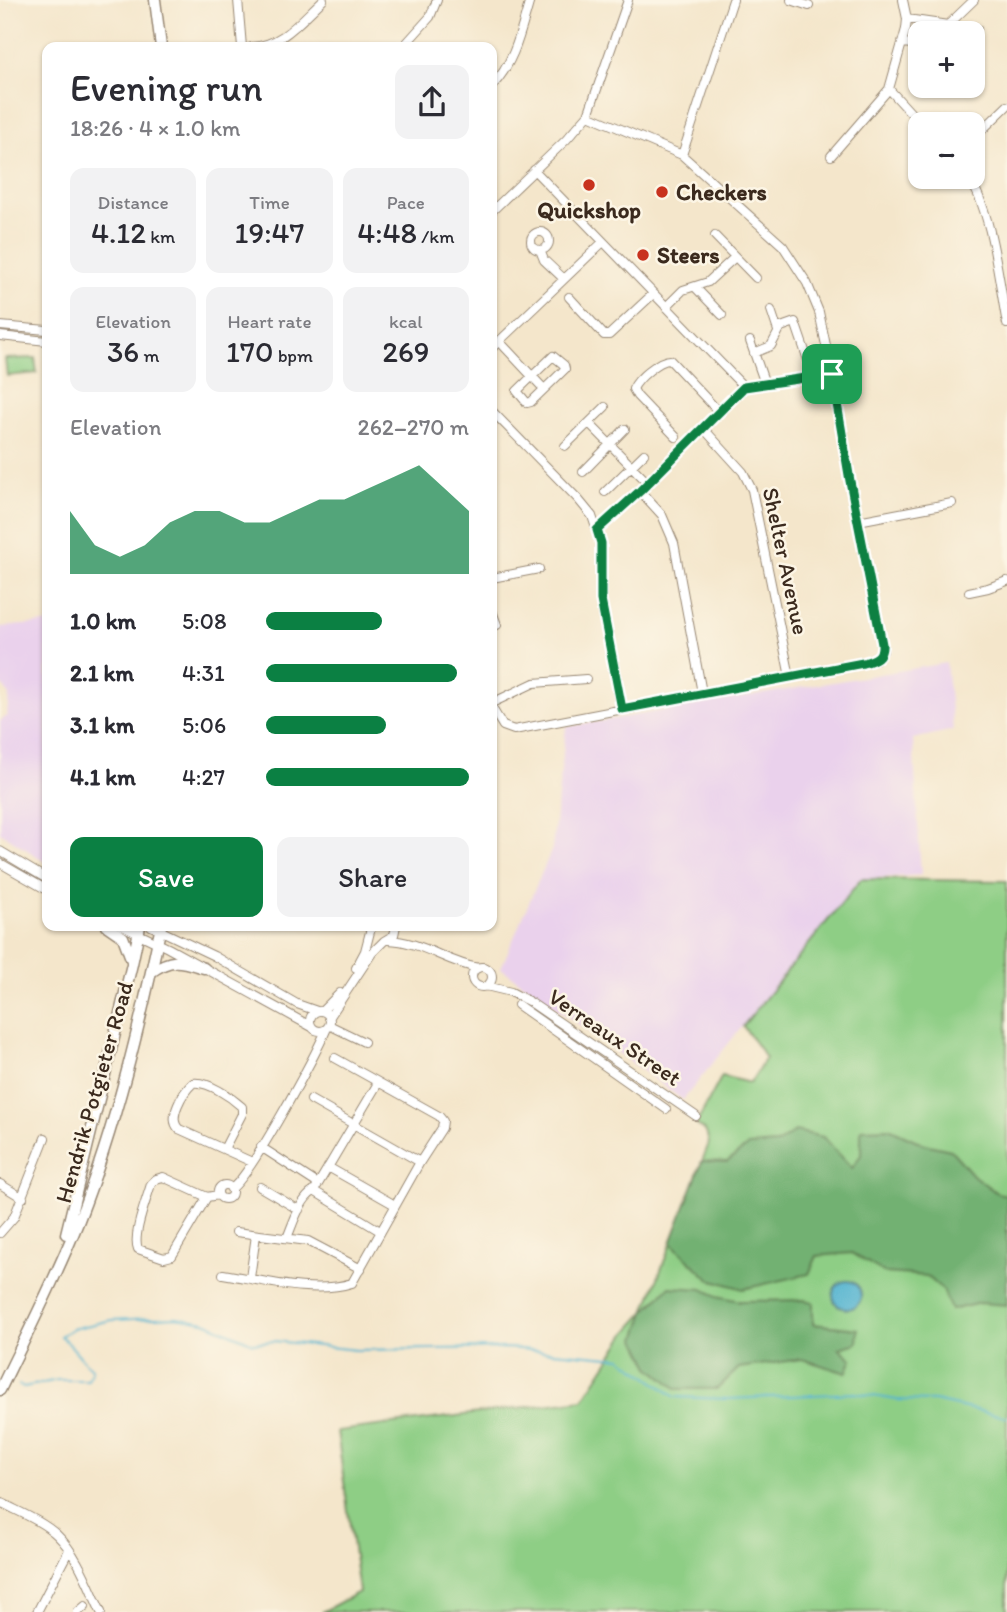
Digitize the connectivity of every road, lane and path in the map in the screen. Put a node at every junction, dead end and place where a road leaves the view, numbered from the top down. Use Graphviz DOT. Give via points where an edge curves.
graph roads {
  1 [pos="155,0"];
  2 [pos="238,0"];
  3 [pos="323,0"];
  4 [pos="438,0"];
  5 [pos="530,0"];
  6 [pos="628,0"];
  7 [pos="733,0"];
  8 [pos="791,0"];
  9 [pos="903,0"];
  10 [pos="974,0"];
  11 [pos="809,6"];
  12 [pos="907,19"];
  13 [pos="160,42"];
  14 [pos="242,42"];
  15 [pos="275,42"];
  16 [pos="408,42"];
  17 [pos="903,43"];
  18 [pos="908,44"];
  19 [pos="497,80"];
  20 [pos="889,89"];
  21 [pos="1007,106"];
  22 [pos="910,112"];
  23 [pos="588,115"];
  24 [pos="985,127"];
  25 [pos="682,155"];
  26 [pos="831,156"];
  27 [pos="534,170"];
  28 [pos="976,189"];
  29 [pos="497,206"];
  30 [pos="715,236"];
  31 [pos="603,242"];
  32 [pos="540,250"];
  33 [pos="735,257"];
  34 [pos="756,278"];
  35 [pos="564,279"];
  36 [pos="695,286"];
  37 [pos="653,294"];
  38 [pos="569,297"];
  39 [pos="666,307"];
  40 [pos="771,310"];
  41 [pos="722,315"];
  42 [pos="1007,324"];
  43 [pos="0,326"];
  44 [pos="42,330"];
  45 [pos="778,331"];
  46 [pos="0,336"];
  47 [pos="42,340"];
  48 [pos="750,341"];
  49 [pos="497,343"];
  50 [pos="497,347"];
  51 [pos="754,353"];
  52 [pos="809,363"];
  53 [pos="832,374"];
  54 [pos="532,376"];
  55 [pos="765,384"];
  56 [pos="744,387"];
  57 [pos="544,389"];
  58 [pos="605,407"];
  59 [pos="719,412"];
  60 [pos="497,416"];
  61 [pos="589,423"];
  62 [pos="625,429"];
  63 [pos="704,429"];
  64 [pos="676,437"];
  65 [pos="610,444"];
  66 [pos="565,446"];
  67 [pos="644,454"];
  68 [pos="632,467"];
  69 [pos="583,472"];
  70 [pos="648,483"];
  71 [pos="640,491"];
  72 [pos="605,492"];
  73 [pos="952,503"];
  74 [pos="858,521"];
  75 [pos="597,530"];
  76 [pos="539,569"];
  77 [pos="497,577"];
  78 [pos="1007,581"];
  79 [pos="969,592"];
  80 [pos="790,677"];
  81 [pos="586,679"];
  82 [pos="702,694"];
  83 [pos="497,701"];
  84 [pos="622,709"];
  85 [pos="497,716"];
  86 [pos="0,852"];
  87 [pos="0,863"];
  88 [pos="42,876"];
  89 [pos="42,887"];
  90 [pos="114,931"];
  91 [pos="139,931"];
  92 [pos="142,931"];
  93 [pos="157,931"];
  94 [pos="165,931"];
  95 [pos="370,931"];
  96 [pos="372,931"];
  97 [pos="395,931"];
  98 [pos="402,931"];
  99 [pos="386,940"];
  100 [pos="414,943"];
  101 [pos="158,944"];
  102 [pos="452,961"];
  103 [pos="132,964"];
  104 [pos="204,968"];
  105 [pos="478,968"];
  106 [pos="151,972"];
  107 [pos="491,975"];
  108 [pos="472,980"];
  109 [pos="265,986"];
  110 [pos="486,986"];
  111 [pos="511,992"];
  112 [pos="260,997"];
  113 [pos="518,1005"];
  114 [pos="320,1011"];
  115 [pos="328,1023"];
  116 [pos="314,1028"];
  117 [pos="364,1042"];
  118 [pos="316,1051"];
  119 [pos="335,1058"];
  120 [pos="378,1083"];
  121 [pos="311,1100"];
  122 [pos="666,1109"];
  123 [pos="696,1115"];
  124 [pos="354,1124"];
  125 [pos="45,1138"];
  126 [pos="261,1147"];
  127 [pos="224,1149"];
  128 [pos="252,1162"];
  129 [pos="420,1162"];
  130 [pos="328,1167"];
  131 [pos="0,1184"];
  132 [pos="260,1187"];
  133 [pos="316,1188"];
  134 [pos="207,1197"];
  135 [pos="23,1198"];
  136 [pos="395,1205"];
  137 [pos="299,1210"];
  138 [pos="380,1231"];
  139 [pos="236,1232"];
  140 [pos="0,1233"];
  141 [pos="256,1235"];
  142 [pos="287,1238"];
  143 [pos="57,1268"];
  144 [pos="361,1269"];
  145 [pos="223,1274"];
  146 [pos="250,1278"];
  147 [pos="0,1390"];
  148 [pos="0,1502"];
  149 [pos="69,1550"];
  150 [pos="42,1610"];
  151 [pos="102,1612"];
  1 -- 13 [label="main road"];
  2 -- 14 [label="street"];
  3 -- 15 [label="street"];
  4 -- 16 [label="street" via="430,17"];
  5 -- 19 [label="street" via="512,57"];
  6 -- 23 [label="street"];
  7 -- 25 [label="street"];
  8 -- 11 [label="street"];
  9 -- 12 [label="street"];
  10 -- 12 [label="street" via="948,24"];
  12 -- 17 [label="street"];
  17 -- 18 [label="street"];
  17 -- 20 [label="street"];
  20 -- 22 [label="street"];
  20 -- 26 [label="street"];
  21 -- 24 [label="street"];
  23 -- 25 [label="street"];
  23 -- 27 [label="street"];
  25 -- 53 [label="street" via="760,223 796,264 819,312"];
  27 -- 29 [label="street"];
  27 -- 31 [label="street"];
  28 -- 42 [label="street"];
  30 -- 33 [label="street"];
  31 -- 35 [label="street"];
  31 -- 37 [label="street"];
  32 -- 35 [label="street"];
  33 -- 34 [label="street"];
  33 -- 36 [label="street" via="708,282"];
  35 -- 49 [label="street"];
  36 -- 39 [label="street" via="683,290"];
  36 -- 41 [label="street"];
  37 -- 38 [label="street" via="609,335"];
  37 -- 39 [label="street"];
  39 -- 56 [label="street"];
  40 -- 45 [label="street"];
  43 -- 44 [label="street"];
  45 -- 51 [label="street" via="771,346"];
  45 -- 52 [label="street" via="796,323"];
  46 -- 47 [label="street"];
  48 -- 51 [label="street"];
  50 -- 54 [label="street"];
  51 -- 55 [label="street"];
  53 -- 55 [label="street"];
  53 -- 74 [label="street"];
  54 -- 57 [label="street"];
  54 -- 57 [label="street" via="518,393 529,403"];
  54 -- 57 [label="street" via="553,356 564,365"];
  55 -- 56 [label="street"];
  56 -- 59 [label="street"];
  58 -- 61 [label="street"];
  59 -- 63 [label="street"];
  59 -- 64 [label="street" via="670,360 663,361 633,389"];
  60 -- 75 [label="street" via="578,499"];
  61 -- 65 [label="street"];
  61 -- 66 [label="street"];
  62 -- 65 [label="street"];
  63 -- 70 [label="street"];
  63 -- 80 [label="street, Shelter Avenue" via="743,472 752,490"];
  65 -- 68 [label="street"];
  65 -- 69 [label="street"];
  67 -- 68 [label="street"];
  68 -- 70 [label="street"];
  68 -- 72 [label="street"];
  70 -- 71 [label="street"];
  71 -- 75 [label="street"];
  71 -- 82 [label="street" via="662,515 674,543"];
  73 -- 74 [label="street"];
  74 -- 80 [label="street" via="883,651 875,660"];
  75 -- 84 [label="street" via="601,600"];
  76 -- 77 [label="street"];
  78 -- 79 [label="street"];
  80 -- 82 [label="street"];
  81 -- 83 [label="street" via="534,683"];
  82 -- 84 [label="street"];
  84 -- 85 [label="street" via="514,730 503,726"];
  86 -- 88 [label="street"];
  87 -- 89 [label="street"];
  90 -- 103 [label="main road" via="127,946"];
  91 -- 103 [label="main road, Hendrik Potgieter Road"];
  92 -- 101 [label="street"];
  93 -- 101 [label="main road, Hendrik Potgieter Road"];
  94 -- 109 [label="street"];
  95 -- 114 [label="street" via="357,967 335,1000"];
  96 -- 99 [label="street" via="373,936"];
  97 -- 99 [label="street"];
  98 -- 100 [label="street"];
  99 -- 100 [label="street"];
  99 -- 115 [label="street" via="366,961"];
  100 -- 102 [label="street"];
  101 -- 104 [label="street"];
  101 -- 106 [label="main road, Hendrik Potgieter Road"];
  102 -- 105 [label="street"];
  102 -- 108 [label="street"];
  103 -- 143 [label="main road, Hendrik Potgieter Road"];
  104 -- 106 [label="main road" via="177,961"];
  104 -- 112 [label="street"];
  105 -- 107 [label="street" via="488,969"];
  105 -- 108 [label="street"];
  106 -- 143 [label="main road, Hendrik Potgieter Road" via="108,1135"];
  107 -- 110 [label="street"];
  107 -- 111 [label="street, Verreaux Street"];
  108 -- 110 [label="street" via="477,986"];
  109 -- 112 [label="street"];
  109 -- 114 [label="street"];
  110 -- 111 [label="street, Verreaux Street"];
  111 -- 123 [label="street, Verreaux Street"];
  112 -- 116 [label="street"];
  113 -- 122 [label="street"];
  114 -- 115 [label="street"];
  114 -- 116 [label="street" via="310,1018"];
  115 -- 116 [label="street" via="321,1031"];
  115 -- 117 [label="street"];
  115 -- 118 [label="street"];
  116 -- 118 [label="street"];
  118 -- 126 [label="street"];
  119 -- 120 [label="street"];
  120 -- 124 [label="street"];
  120 -- 129 [label="street" via="443,1121"];
  121 -- 124 [label="street"];
  124 -- 129 [label="street"];
  124 -- 130 [label="street"];
  125 -- 135 [label="street"];
  126 -- 128 [label="street"];
  126 -- 133 [label="street"];
  127 -- 127 [label="street" via="173,1123 193,1083 206,1084 242,1107"];
  127 -- 128 [label="street"];
  128 -- 134 [label="street" via="231,1189 223,1185 218,1195"];
  129 -- 136 [label="street"];
  130 -- 133 [label="street"];
  130 -- 136 [label="street"];
  131 -- 135 [label="street"];
  132 -- 137 [label="street"];
  133 -- 137 [label="street"];
  133 -- 138 [label="street"];
  134 -- 134 [label="street" via="172,1256 164,1258 138,1249 138,1230 156,1179 163,1177"];
  135 -- 140 [label="street" via="15,1217"];
  136 -- 138 [label="street"];
  137 -- 142 [label="street"];
  138 -- 144 [label="street"];
  139 -- 141 [label="street"];
  141 -- 142 [label="street"];
  141 -- 146 [label="street"];
  142 -- 144 [label="street" via="308,1241"];
  143 -- 147 [label="main road, Hendrik Potgieter Road"];
  144 -- 146 [label="street" via="352,1283 344,1285 299,1286"];
  145 -- 146 [label="street"];
  148 -- 149 [label="street" via="47,1527"];
  149 -- 150 [label="street"];
  149 -- 151 [label="street"];
}
